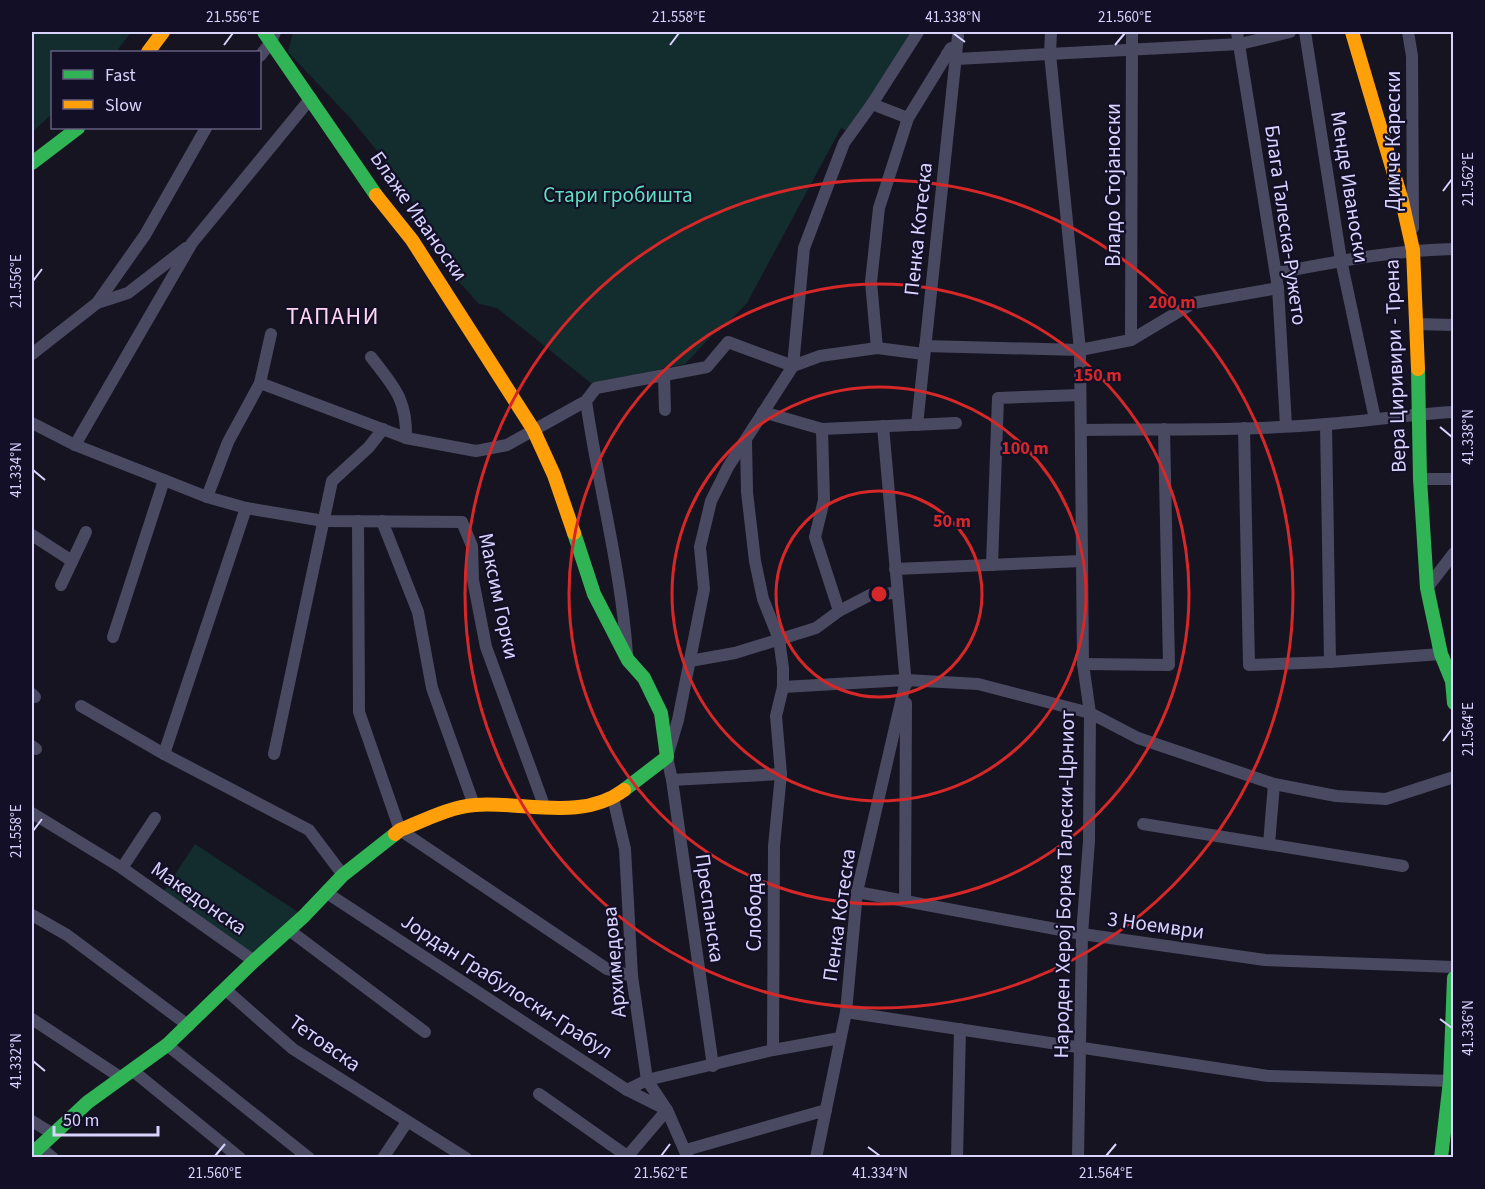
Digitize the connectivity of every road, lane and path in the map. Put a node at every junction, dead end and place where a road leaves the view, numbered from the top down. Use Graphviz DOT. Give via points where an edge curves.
graph roads {
  1 [pos="162,32"];
  2 [pos="918,32"];
  3 [pos="1051,32"];
  4 [pos="1132,32"];
  5 [pos="1290,32"];
  6 [pos="1305,32"];
  7 [pos="1352,32"];
  8 [pos="1408,32"];
  9 [pos="958,34"];
  10 [pos="270,35"];
  11 [pos="1239,38"];
  12 [pos="1132,49"];
  13 [pos="149,51"];
  14 [pos="261,54"];
  15 [pos="1050,54"];
  16 [pos="951,57"];
  17 [pos="311,98"];
  18 [pos="872,104"];
  19 [pos="908,118"];
  20 [pos="77,129"];
  21 [pos="205,129"];
  22 [pos="32,163"];
  23 [pos="192,243"];
  24 [pos="1454,249"];
  25 [pos="1413,250"];
  26 [pos="1341,260"];
  27 [pos="1276,273"];
  28 [pos="1278,288"];
  29 [pos="96,303"];
  30 [pos="1416,324"];
  31 [pos="1454,325"];
  32 [pos="271,334"];
  33 [pos="1131,340"];
  34 [pos="877,348"];
  35 [pos="924,350"];
  36 [pos="1080,350"];
  37 [pos="32,354"];
  38 [pos="371,357"];
  39 [pos="793,366"];
  40 [pos="664,376"];
  41 [pos="260,383"];
  42 [pos="1080,395"];
  43 [pos="586,400"];
  44 [pos="664,410"];
  45 [pos="763,412"];
  46 [pos="1454,412"];
  47 [pos="1420,413"];
  48 [pos="1375,419"];
  49 [pos="32,423"];
  50 [pos="956,423"];
  51 [pos="1326,424"];
  52 [pos="917,425"];
  53 [pos="883,426"];
  54 [pos="1286,426"];
  55 [pos="1244,428"];
  56 [pos="383,429"];
  57 [pos="533,429"];
  58 [pos="822,429"];
  59 [pos="1164,429"];
  60 [pos="1081,430"];
  61 [pos="406,438"];
  62 [pos="746,439"];
  63 [pos="75,445"];
  64 [pos="1420,479"];
  65 [pos="1454,479"];
  66 [pos="164,480"];
  67 [pos="207,497"];
  68 [pos="246,508"];
  69 [pos="324,521"];
  70 [pos="358,521"];
  71 [pos="382,521"];
  72 [pos="86,532"];
  73 [pos="32,535"];
  74 [pos="1454,553"];
  75 [pos="72,561"];
  76 [pos="1082,561"];
  77 [pos="992,565"];
  78 [pos="895,569"];
  79 [pos="61,585"];
  80 [pos="1427,588"];
  81 [pos="897,593"];
  82 [pos="839,611"];
  83 [pos="113,637"];
  84 [pos="779,639"];
  85 [pos="1441,654"];
  86 [pos="628,660"];
  87 [pos="690,661"];
  88 [pos="1330,662"];
  89 [pos="1083,664"];
  90 [pos="906,680"];
  91 [pos="1453,680"];
  92 [pos="783,687"];
  93 [pos="1454,703"];
  94 [pos="81,706"];
  95 [pos="1090,713"];
  96 [pos="164,754"];
  97 [pos="274,754"];
  98 [pos="667,757"];
  99 [pos="781,774"];
  100 [pos="1454,777"];
  101 [pos="672,780"];
  102 [pos="1274,784"];
  103 [pos="613,798"];
  104 [pos="474,806"];
  105 [pos="545,808"];
  106 [pos="32,813"];
  107 [pos="155,818"];
  108 [pos="1143,824"];
  109 [pos="400,831"];
  110 [pos="1269,844"];
  111 [pos="1403,866"];
  112 [pos="122,868"];
  113 [pos="343,875"];
  114 [pos="857,892"];
  115 [pos="327,893"];
  116 [pos="904,900"];
  117 [pos="32,915"];
  118 [pos="289,930"];
  119 [pos="1082,934"];
  120 [pos="254,961"];
  121 [pos="1454,968"];
  122 [pos="632,976"];
  123 [pos="1454,978"];
  124 [pos="226,990"];
  125 [pos="846,1012"];
  126 [pos="32,1019"];
  127 [pos="189,1026"];
  128 [pos="960,1029"];
  129 [pos="425,1032"];
  130 [pos="840,1038"];
  131 [pos="167,1045"];
  132 [pos="1080,1048"];
  133 [pos="773,1050"];
  134 [pos="712,1066"];
  135 [pos="126,1074"];
  136 [pos="647,1080"];
  137 [pos="1452,1081"];
  138 [pos="627,1090"];
  139 [pos="539,1094"];
  140 [pos="667,1110"];
  141 [pos="826,1110"];
  142 [pos="32,1121"];
  143 [pos="407,1122"];
  144 [pos="53,1134"];
  145 [pos="35,1150"];
  146 [pos="687,1154"];
  147 [pos="627,1157"];
  148 [pos="53,1158"];
  149 [pos="240,1158"];
  150 [pos="309,1158"];
  151 [pos="382,1158"];
  152 [pos="466,1158"];
  153 [pos="816,1158"];
  154 [pos="957,1158"];
  155 [pos="1078,1158"];
  156 [pos="1441,1158"];
  1 -- 13 [label="street"];
  2 -- 18 [label="street"];
  3 -- 15 [label="street, Народен Херој Борка Талески-Црниот"];
  4 -- 12 [label="street, Владо Стојаноски"];
  5 -- 11 [label="street"];
  6 -- 26 [label="street, Менде Иваноски"];
  7 -- 25 [label="street, Вера Циривири - Трена"];
  8 -- 25 [label="street, Димче Карески" via="1412,56"];
  9 -- 16 [label="street, Пенка Котеска"];
  10 -- 14 [label="street"];
  10 -- 17 [label="street, Блаже Иваноски"];
  11 -- 12 [label="street"];
  11 -- 27 [label="street, Блага Талеска-Ружето"];
  12 -- 15 [label="street"];
  12 -- 33 [label="street, Владо Стојаноски"];
  15 -- 16 [label="street"];
  15 -- 36 [label="street, Народен Херој Борка Талески-Црниот"];
  16 -- 19 [label="street, Пенка Котеска"];
  16 -- 35 [label="street, Пенка Котеска"];
  17 -- 23 [label="street"];
  17 -- 57 [label="street, Блаже Иваноски" via="412,240"];
  18 -- 19 [label="street"];
  18 -- 39 [label="street" via="844,143 804,248"];
  19 -- 34 [label="street, Пенка Котеска" via="879,208 871,282"];
  20 -- 22 [label="street"];
  21 -- 29 [label="street" via="145,235"];
  23 -- 29 [label="street" via="128,293"];
  23 -- 63 [label="street"];
  24 -- 25 [label="street"];
  25 -- 26 [label="street"];
  25 -- 30 [label="street, Вера Циривири - Трена"];
  26 -- 27 [label="street"];
  26 -- 48 [label="street, Менде Иваноски"];
  27 -- 28 [label="street, Блага Талеска-Ружето"];
  28 -- 33 [label="street" via="1193,303"];
  28 -- 54 [label="street, Блага Талеска-Ружето"];
  29 -- 37 [label="street"];
  30 -- 31 [label="street"];
  30 -- 47 [label="street, Вера Циривири - Трена"];
  32 -- 41 [label="street"];
  33 -- 36 [label="street"];
  34 -- 35 [label="street"];
  34 -- 39 [label="street" via="820,356"];
  35 -- 36 [label="street"];
  35 -- 52 [label="street, Пенка Котеска"];
  36 -- 42 [label="street, Народен Херој Борка Талески-Црниот"];
  38 -- 61 [label="street" via="395,388 407,416"];
  39 -- 40 [label="street" via="728,342 707,368"];
  39 -- 45 [label="street"];
  40 -- 43 [label="street" via="596,388"];
  40 -- 44 [label="street"];
  41 -- 56 [label="street"];
  41 -- 67 [label="street" via="228,442"];
  42 -- 60 [label="street, Народен Херој Борка Талески-Црниот"];
  42 -- 77 [label="street" via="998,398"];
  43 -- 57 [label="street"];
  43 -- 86 [label="street" via="624,610"];
  45 -- 58 [label="street"];
  45 -- 62 [label="street"];
  46 -- 47 [label="street"];
  47 -- 48 [label="street"];
  47 -- 64 [label="street, Вера Циривири - Трена"];
  48 -- 51 [label="street"];
  49 -- 63 [label="street, Максим Горки"];
  50 -- 52 [label="street"];
  51 -- 54 [label="street"];
  51 -- 88 [label="street"];
  52 -- 53 [label="street"];
  53 -- 58 [label="street"];
  53 -- 78 [label="street, Пенка Котеска"];
  54 -- 55 [label="street"];
  55 -- 59 [label="street"];
  55 -- 88 [label="street" via="1249,665"];
  56 -- 61 [label="street"];
  56 -- 69 [label="street" via="332,481"];
  57 -- 61 [label="street" via="507,445 477,452"];
  57 -- 86 [label="street, Блаже Иваноски" via="554,475 594,594"];
  58 -- 82 [label="street" via="824,500 815,537"];
  59 -- 60 [label="street"];
  59 -- 89 [label="street" via="1169,665"];
  60 -- 76 [label="street, Народен Херој Борка Талески-Црниот"];
  62 -- 84 [label="street, Слобода" via="755,561 763,599"];
  62 -- 87 [label="street" via="711,501 700,547 704,589"];
  63 -- 66 [label="street, Максим Горки"];
  64 -- 65 [label="street"];
  64 -- 80 [label="street, Вера Циривири - Трена"];
  66 -- 67 [label="street, Максим Горки"];
  66 -- 83 [label="street"];
  67 -- 68 [label="street, Максим Горки"];
  68 -- 69 [label="street, Максим Горки"];
  68 -- 96 [label="street"];
  69 -- 70 [label="street, Максим Горки"];
  69 -- 97 [label="street"];
  70 -- 71 [label="street, Максим Горки"];
  70 -- 109 [label="street" via="358,712"];
  71 -- 104 [label="street" via="418,612 432,688"];
  71 -- 105 [label="street, Максим Горки" via="462,522 472,546 473,580 486,647"];
  72 -- 75 [label="street"];
  73 -- 75 [label="street"];
  74 -- 80 [label="street"];
  75 -- 79 [label="street"];
  76 -- 77 [label="street"];
  76 -- 89 [label="street, Народен Херој Борка Талески-Црниот"];
  77 -- 78 [label="street"];
  78 -- 81 [label="street, Пенка Котеска"];
  80 -- 85 [label="street, Вера Циривири - Трена"];
  81 -- 82 [label="street" via="872,594"];
  81 -- 90 [label="street, Пенка Котеска"];
  82 -- 84 [label="street" via="816,628"];
  84 -- 87 [label="street" via="735,653"];
  84 -- 92 [label="street, Слобода"];
  85 -- 88 [label="street"];
  85 -- 91 [label="street, Вера Циривири - Трена"];
  86 -- 98 [label="street, Блаже Иваноски" via="644,678 662,713"];
  87 -- 98 [label="street"];
  89 -- 95 [label="street, Народен Херој Борка Талески-Црниот"];
  90 -- 92 [label="street"];
  90 -- 95 [label="street" via="978,684"];
  90 -- 114 [label="street, Пенка Котеска"];
  90 -- 116 [label="street, Пенка Котеска"];
  91 -- 93 [label="street, Вера Циривири - Трена"];
  92 -- 99 [label="street, Слобода" via="776,716"];
  94 -- 96 [label="street"];
  95 -- 102 [label="street" via="1138,738"];
  95 -- 119 [label="street, Народен Херој Борка Талески-Црниот" via="1089,841"];
  96 -- 113 [label="street" via="309,830"];
  98 -- 101 [label="street, Преспанска"];
  98 -- 103 [label="street"];
  99 -- 101 [label="street"];
  99 -- 133 [label="street, Слобода" via="774,846"];
  100 -- 102 [label="street" via="1386,799 1336,796"];
  101 -- 134 [label="street, Преспанска"];
  102 -- 110 [label="street"];
  103 -- 105 [label="street" via="591,806"];
  103 -- 122 [label="street, Архимедова" via="625,849"];
  104 -- 105 [label="street"];
  104 -- 109 [label="street"];
  106 -- 112 [label="street, Македонска"];
  107 -- 112 [label="street, Македонска"];
  108 -- 110 [label="street"];
  109 -- 113 [label="street"];
  109 -- 122 [label="street" via="607,969"];
  110 -- 111 [label="street"];
  112 -- 120 [label="street, Македонска"];
  113 -- 115 [label="street"];
  114 -- 116 [label="street, 3 Ноември"];
  114 -- 125 [label="street, Пенка Котеска"];
  115 -- 118 [label="street"];
  115 -- 138 [label="street, Јордан Грабулоски-Грабул"];
  116 -- 119 [label="street, 3 Ноември"];
  117 -- 127 [label="street" via="67,935"];
  118 -- 120 [label="street"];
  118 -- 129 [label="street"];
  119 -- 121 [label="street, 3 Ноември" via="1265,960"];
  119 -- 132 [label="street, Народен Херој Борка Талески-Црниот"];
  120 -- 124 [label="street"];
  122 -- 136 [label="street, Архимедова"];
  123 -- 137 [label="street"];
  124 -- 127 [label="street"];
  124 -- 143 [label="street, Тетовска" via="293,1049"];
  125 -- 128 [label="street"];
  125 -- 130 [label="street, Пенка Котеска"];
  126 -- 135 [label="street"];
  127 -- 131 [label="street"];
  128 -- 132 [label="street"];
  128 -- 154 [label="street"];
  130 -- 133 [label="street"];
  130 -- 141 [label="street, Пенка Котеска"];
  131 -- 135 [label="street"];
  131 -- 150 [label="street"];
  132 -- 137 [label="street" via="1268,1076"];
  132 -- 155 [label="street, Народен Херој Борка Талески-Црниот"];
  133 -- 134 [label="street"];
  134 -- 136 [label="street"];
  135 -- 144 [label="street"];
  135 -- 149 [label="street"];
  136 -- 138 [label="street"];
  136 -- 140 [label="street, Архимедова"];
  137 -- 156 [label="street"];
  138 -- 140 [label="street, Јордан Грабулоски-Грабул"];
  139 -- 147 [label="street"];
  140 -- 146 [label="street, Архимедова"];
  140 -- 147 [label="street"];
  141 -- 146 [label="street, Архимедова"];
  141 -- 153 [label="street, Пенка Котеска"];
  142 -- 144 [label="street"];
  143 -- 151 [label="street"];
  143 -- 152 [label="street, Тетовска"];
  144 -- 145 [label="street"];
  145 -- 148 [label="street"];
}
